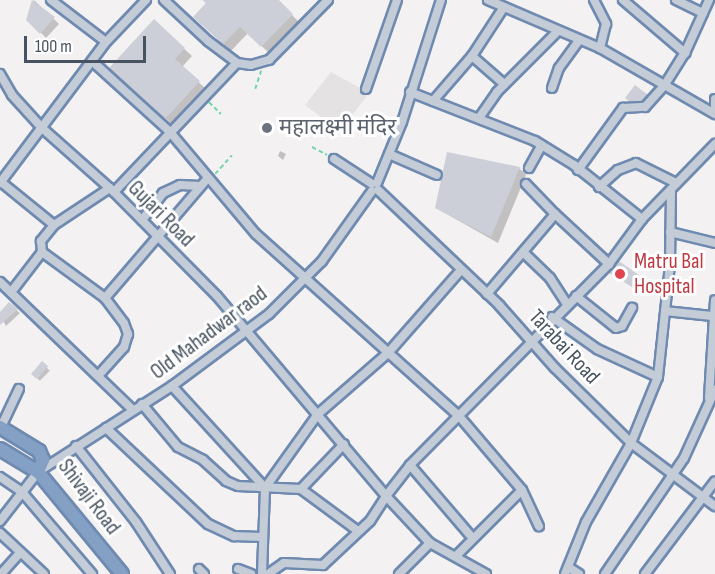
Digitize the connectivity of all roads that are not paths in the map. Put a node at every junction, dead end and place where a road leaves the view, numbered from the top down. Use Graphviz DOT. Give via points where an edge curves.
graph roads {
  1 [pos="51,0"];
  2 [pos="146,0"];
  3 [pos="164,0"];
  4 [pos="328,0"];
  5 [pos="397,0"];
  6 [pos="441,0"];
  7 [pos="488,0"];
  8 [pos="594,0"];
  9 [pos="623,0"];
  10 [pos="676,0"];
  11 [pos="709,0"];
  12 [pos="504,7"];
  13 [pos="703,13"];
  14 [pos="558,31"];
  15 [pos="579,40"];
  16 [pos="106,42"];
  17 [pos="600,48"];
  18 [pos="685,53"];
  19 [pos="472,56"];
  20 [pos="92,61"];
  21 [pos="237,63"];
  22 [pos="0,74"];
  23 [pos="504,84"];
  24 [pos="664,86"];
  25 [pos="552,88"];
  26 [pos="366,90"];
  27 [pos="410,92"];
  28 [pos="715,99"];
  29 [pos="433,101"];
  30 [pos="715,112"];
  31 [pos="479,118"];
  32 [pos="42,128"];
  33 [pos="170,132"];
  34 [pos="715,144"];
  35 [pos="542,145"];
  36 [pos="389,154"];
  37 [pos="330,157"];
  38 [pos="529,168"];
  39 [pos="578,170"];
  40 [pos="437,175"];
  41 [pos="208,178"];
  42 [pos="1,182"];
  43 [pos="526,184"];
  44 [pos="200,186"];
  45 [pos="375,187"];
  46 [pos="599,187"];
  47 [pos="673,187"];
  48 [pos="112,190"];
  49 [pos="555,214"];
  50 [pos="642,219"];
  51 [pos="142,220"];
  52 [pos="54,225"];
  53 [pos="670,232"];
  54 [pos="158,236"];
  55 [pos="715,243"];
  56 [pos="42,252"];
  57 [pos="523,252"];
  58 [pos="609,264"];
  59 [pos="460,270"];
  60 [pos="306,278"];
  61 [pos="0,282"];
  62 [pos="12,291"];
  63 [pos="487,294"];
  64 [pos="576,296"];
  65 [pos="105,298"];
  66 [pos="715,300"];
  67 [pos="567,304"];
  68 [pos="632,308"];
  69 [pos="665,311"];
  70 [pos="712,316"];
  71 [pos="552,317"];
  72 [pos="245,334"];
  73 [pos="534,342"];
  74 [pos="388,352"];
  75 [pos="100,374"];
  76 [pos="658,377"];
  77 [pos="172,386"];
  78 [pos="19,389"];
  79 [pos="712,394"];
  80 [pos="142,404"];
  81 [pos="133,410"];
  82 [pos="318,414"];
  83 [pos="459,416"];
  84 [pos="0,427"];
  85 [pos="106,428"];
  86 [pos="631,443"];
  87 [pos="344,444"];
  88 [pos="76,446"];
  89 [pos="0,449"];
  90 [pos="410,465"];
  91 [pos="38,472"];
  92 [pos="673,473"];
  93 [pos="0,477"];
  94 [pos="715,481"];
  95 [pos="265,488"];
  96 [pos="301,489"];
  97 [pos="522,490"];
  98 [pos="22,492"];
  99 [pos="704,495"];
  100 [pos="386,496"];
  101 [pos="715,506"];
  102 [pos="0,521"];
  103 [pos="539,526"];
  104 [pos="358,531"];
  105 [pos="0,533"];
  106 [pos="470,535"];
  107 [pos="261,537"];
  108 [pos="430,543"];
  109 [pos="20,553"];
  110 [pos="456,556"];
  111 [pos="238,569"];
  112 [pos="567,571"];
  113 [pos="1,574"];
  114 [pos="44,574"];
  115 [pos="92,574"];
  116 [pos="122,574"];
  117 [pos="170,574"];
  118 [pos="251,574"];
  119 [pos="262,574"];
  120 [pos="268,574"];
  121 [pos="399,574"];
  122 [pos="486,574"];
  123 [pos="579,574"];
  124 [pos="605,574"];
  125 [pos="645,574"];
  1 -- 16 [label="street"];
  2 -- 16 [label="street"];
  3 -- 21 [label="street"];
  4 -- 21 [label="street" via="269,60 251,65"];
  5 -- 26 [label="street"];
  6 -- 27 [label="street, Old Mahadwar raod"];
  7 -- 12 [label="street"];
  8 -- 17 [label="street" via="606,24"];
  9 -- 18 [label="street"];
  10 -- 13 [label="street"];
  11 -- 13 [label="street"];
  12 -- 14 [label="street"];
  12 -- 19 [label="street"];
  13 -- 18 [label="street"];
  14 -- 15 [label="street"];
  14 -- 23 [label="street"];
  15 -- 17 [label="street"];
  15 -- 25 [label="street" via="559,68"];
  16 -- 20 [label="street"];
  17 -- 24 [label="street"];
  18 -- 24 [label="street"];
  19 -- 23 [label="street"];
  19 -- 29 [label="street"];
  20 -- 32 [label="street"];
  20 -- 33 [label="street"];
  21 -- 33 [label="street"];
  22 -- 32 [label="street, Gujari Road" via="12,95"];
  23 -- 31 [label="street"];
  24 -- 30 [label="street"];
  24 -- 39 [label="street" via="645,107 623,108"];
  27 -- 29 [label="street"];
  27 -- 36 [label="street, Old Mahadwar raod"];
  28 -- 30 [label="street"];
  29 -- 31 [label="street"];
  31 -- 35 [label="street"];
  32 -- 42 [label="street"];
  32 -- 48 [label="street, Gujari Road"];
  33 -- 41 [label="street"];
  33 -- 48 [label="street"];
  34 -- 47 [label="street"];
  35 -- 38 [label="street"];
  35 -- 39 [label="street"];
  36 -- 40 [label="street"];
  36 -- 45 [label="street, Old Mahadwar raod"];
  37 -- 45 [label="street, Tarabai Road"];
  39 -- 46 [label="street"];
  41 -- 44 [label="street"];
  41 -- 60 [label="street" via="256,234"];
  42 -- 52 [label="street"];
  43 -- 49 [label="street"];
  44 -- 51 [label="street" via="180,184 163,192"];
  44 -- 54 [label="street"];
  45 -- 59 [label="street, Tarabai Road"];
  45 -- 60 [label="street, Old Mahadwar raod"];
  46 -- 47 [label="street" via="618,170 636,163"];
  46 -- 50 [label="street"];
  47 -- 50 [label="street"];
  47 -- 53 [label="street"];
  48 -- 51 [label="street, Gujari Road"];
  48 -- 52 [label="street"];
  49 -- 57 [label="street"];
  49 -- 58 [label="street"];
  50 -- 58 [label="street"];
  51 -- 54 [label="street, Gujari Road"];
  52 -- 56 [label="street" via="41,241"];
  53 -- 55 [label="street"];
  53 -- 69 [label="street"];
  54 -- 65 [label="street"];
  54 -- 72 [label="street, Gujari Road" via="217,296"];
  56 -- 62 [label="street"];
  56 -- 65 [label="street"];
  57 -- 63 [label="street"];
  57 -- 67 [label="street" via="550,278"];
  58 -- 64 [label="street"];
  59 -- 63 [label="street, Tarabai Road"];
  59 -- 74 [label="street"];
  60 -- 72 [label="street, Old Mahadwar raod"];
  60 -- 74 [label="street"];
  61 -- 62 [label="street"];
  62 -- 75 [label="street"];
  63 -- 73 [label="street, Tarabai Road"];
  64 -- 67 [label="street"];
  64 -- 68 [label="street" via="616,328 622,326"];
  65 -- 75 [label="street" via="128,334 117,357"];
  66 -- 70 [label="street"];
  67 -- 71 [label="street"];
  69 -- 70 [label="street"];
  69 -- 76 [label="street"];
  70 -- 79 [label="street"];
  71 -- 73 [label="street"];
  71 -- 76 [label="street" via="597,349"];
  72 -- 77 [label="street, Old Mahadwar raod"];
  72 -- 82 [label="street, Gujari Road"];
  73 -- 83 [label="street"];
  73 -- 86 [label="street, Tarabai Road"];
  74 -- 82 [label="street"];
  74 -- 83 [label="street"];
  75 -- 81 [label="street"];
  76 -- 86 [label="street"];
  77 -- 80 [label="street, Old Mahadwar raod"];
  77 -- 95 [label="street"];
  78 -- 84 [label="street"];
  79 -- 92 [label="street" via="684,458"];
  80 -- 81 [label="street, Old Mahadwar raod"];
  80 -- 95 [label="street" via="178,447 203,460 220,478 232,484"];
  81 -- 85 [label="street, Old Mahadwar raod"];
  82 -- 87 [label="street, Gujari Road"];
  82 -- 95 [label="street"];
  83 -- 90 [label="street"];
  83 -- 97 [label="street"];
  84 -- 91 [label="highway, Shivaji Road" via="39,451 43,460"];
  85 -- 88 [label="street, Old Mahadwar raod"];
  85 -- 107 [label="street" via="208,524 234,536"];
  86 -- 92 [label="street, Tarabai Road"];
  86 -- 112 [label="street" via="586,522"];
  87 -- 96 [label="street"];
  87 -- 100 [label="street, Gujari Road"];
  88 -- 91 [label="street, Old Mahadwar raod"];
  88 -- 117 [label="street" via="136,522"];
  89 -- 91 [label="highway"];
  90 -- 100 [label="street"];
  90 -- 106 [label="street"];
  91 -- 98 [label="street, Old Mahadwar raod"];
  91 -- 116 [label="highway, Shivaji Road"];
  92 -- 99 [label="street, Tarabai Road"];
  92 -- 124 [label="street"];
  93 -- 98 [label="street"];
  94 -- 99 [label="street"];
  95 -- 96 [label="street"];
  95 -- 107 [label="street"];
  96 -- 104 [label="street"];
  97 -- 103 [label="street"];
  97 -- 110 [label="street"];
  98 -- 102 [label="street, Old Mahadwar raod"];
  98 -- 115 [label="street"];
  99 -- 101 [label="street, Tarabai Road"];
  99 -- 125 [label="street"];
  100 -- 104 [label="street" via="370,521"];
  100 -- 108 [label="street, Gujari Road"];
  104 -- 120 [label="street" via="318,567 284,563"];
  105 -- 109 [label="street"];
  107 -- 119 [label="street"];
  108 -- 110 [label="street"];
  108 -- 121 [label="street"];
  109 -- 113 [label="street"];
  109 -- 114 [label="street"];
  110 -- 122 [label="street"];
  111 -- 118 [label="street"];
  112 -- 123 [label="street"];
}
